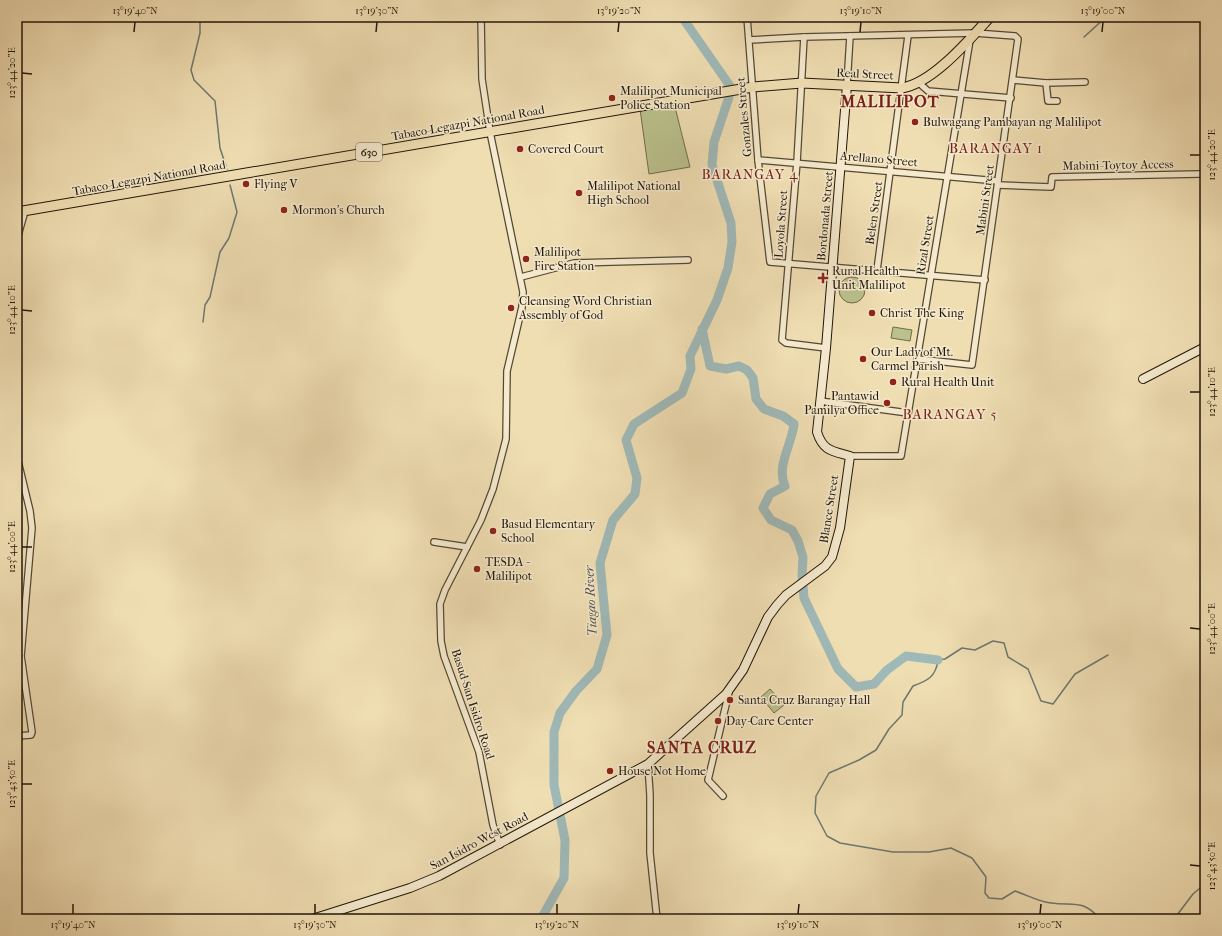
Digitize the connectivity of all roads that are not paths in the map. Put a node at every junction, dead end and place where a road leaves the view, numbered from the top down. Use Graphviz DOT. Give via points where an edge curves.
graph roads {
  1 [pos="481,17"];
  2 [pos="747,17"];
  3 [pos="990,17"];
  4 [pos="850,36"];
  5 [pos="908,36"];
  6 [pos="973,36"];
  7 [pos="804,37"];
  8 [pos="749,40"];
  9 [pos="1013,80"];
  10 [pos="1046,82"];
  11 [pos="1086,82"];
  12 [pos="802,83"];
  13 [pos="919,83"];
  14 [pos="847,85"];
  15 [pos="753,87"];
  16 [pos="902,88"];
  17 [pos="734,90"];
  18 [pos="961,94"];
  19 [pos="1011,98"];
  20 [pos="1057,101"];
  21 [pos="490,132"];
  22 [pos="758,160"];
  23 [pos="797,162"];
  24 [pos="841,166"];
  25 [pos="892,170"];
  26 [pos="1199,174"];
  27 [pos="947,176"];
  28 [pos="998,183"];
  29 [pos="21,211"];
  30 [pos="17,239"];
  31 [pos="688,260"];
  32 [pos="789,263"];
  33 [pos="833,266"];
  34 [pos="877,270"];
  35 [pos="931,275"];
  36 [pos="521,278"];
  37 [pos="985,280"];
  38 [pos="17,324"];
  39 [pos="17,342"];
  40 [pos="1205,347"];
  41 [pos="826,348"];
  42 [pos="918,359"];
  43 [pos="1143,379"];
  44 [pos="820,401"];
  45 [pos="908,413"];
  46 [pos="850,456"];
  47 [pos="17,457"];
  48 [pos="434,542"];
  49 [pos="467,547"];
  50 [pos="729,690"];
  51 [pos="17,736"];
  52 [pos="648,764"];
  53 [pos="724,796"];
  54 [pos="500,845"];
  55 [pos="312,919"];
  56 [pos="657,919"];
  1 -- 21 [label="street, Basud-San Isidro Road" via="482,79"];
  2 -- 8 [label="street, Gonzales Street"];
  3 -- 6 [label="main road, 630"];
  4 -- 5 [label="street"];
  4 -- 7 [label="street"];
  4 -- 14 [label="street"];
  5 -- 6 [label="street"];
  5 -- 16 [label="street, Belen Street"];
  6 -- 9 [label="street, Mabini Street" via="1016,36 1018,39"];
  6 -- 13 [label="main road, Real Street / 630"];
  6 -- 18 [label="street, Rizal Street"];
  7 -- 8 [label="street"];
  7 -- 12 [label="street, Loyola Street"];
  8 -- 15 [label="street, Gonzales Street"];
  9 -- 10 [label="street"];
  9 -- 19 [label="street, Mabini Street"];
  10 -- 11 [label="street"];
  10 -- 20 [label="street" via="1048,101"];
  12 -- 14 [label="main road, Real Street / 630"];
  12 -- 15 [label="main road, Real Street / 630"];
  12 -- 23 [label="street, Loyola Street"];
  13 -- 16 [label="main road, Real Street / 630"];
  13 -- 18 [label="street" via="928,91"];
  14 -- 16 [label="main road, Real Street / 630"];
  14 -- 24 [label="street, Bordonada Street"];
  15 -- 17 [label="main road, Real Street / 630"];
  15 -- 22 [label="street, Gonzales Street"];
  16 -- 25 [label="street, Belen Street"];
  17 -- 21 [label="main road, Tabaco-Legazpi National Road / 630"];
  18 -- 19 [label="street"];
  18 -- 27 [label="street, Rizal Street"];
  19 -- 28 [label="street, Mabini Street"];
  21 -- 29 [label="main road, Tabaco-Legazpi National Road / 630"];
  21 -- 36 [label="street, Basud-San Isidro Road"];
  22 -- 23 [label="street, Arellano Street"];
  22 -- 32 [label="street, Gonzales Street" via="770,262"];
  23 -- 24 [label="street, Arellano Street"];
  23 -- 32 [label="street, Loyola Street"];
  24 -- 25 [label="street, Arellano Street"];
  24 -- 33 [label="street, Bordonada Street"];
  25 -- 27 [label="street, Arellano Street"];
  25 -- 34 [label="street, Belen Street"];
  26 -- 28 [label="street, Mabini-Toytoy Access" via="1052,177 1050,187"];
  27 -- 28 [label="street, Arellano Street"];
  27 -- 35 [label="street, Rizal Street"];
  28 -- 37 [label="street, Mabini Street"];
  29 -- 30 [label="street"];
  31 -- 36 [label="street" via="574,263"];
  32 -- 33 [label="street"];
  32 -- 41 [label="street, Loyola Street" via="782,340 786,343"];
  33 -- 34 [label="street"];
  33 -- 41 [label="street, Bordonada Street"];
  34 -- 35 [label="street"];
  35 -- 37 [label="street"];
  35 -- 42 [label="street, Rizal Street"];
  36 -- 49 [label="street, Basud-San Isidro Road" via="522,307 506,383 506,439 489,501"];
  37 -- 42 [label="street, Mabini Street" via="972,365"];
  38 -- 39 [label="street"];
  40 -- 43 [label="street"];
  41 -- 44 [label="street, Bordonada Street"];
  42 -- 45 [label="street, Rizal Street"];
  44 -- 45 [label="street"];
  44 -- 46 [label="street, Bordonada Street" via="817,432 820,443 835,452"];
  45 -- 46 [label="street, Rizal Street" via="901,456"];
  46 -- 50 [label="street, Blance Street" via="837,545 832,557 825,566 786,595 768,616 743,670"];
  47 -- 51 [label="street" via="32,528 21,656 32,732 31,735"];
  48 -- 49 [label="street"];
  49 -- 54 [label="street, Basud-San Isidro Road" via="442,596 441,641 448,671 479,752 493,824"];
  50 -- 52 [label="street, San Isidro West Road"];
  50 -- 53 [label="street" via="708,780"];
  52 -- 54 [label="street, San Isidro West Road"];
  52 -- 56 [label="street" via="650,853"];
  54 -- 55 [label="street, San Isidro West Road" via="410,888"];
}
